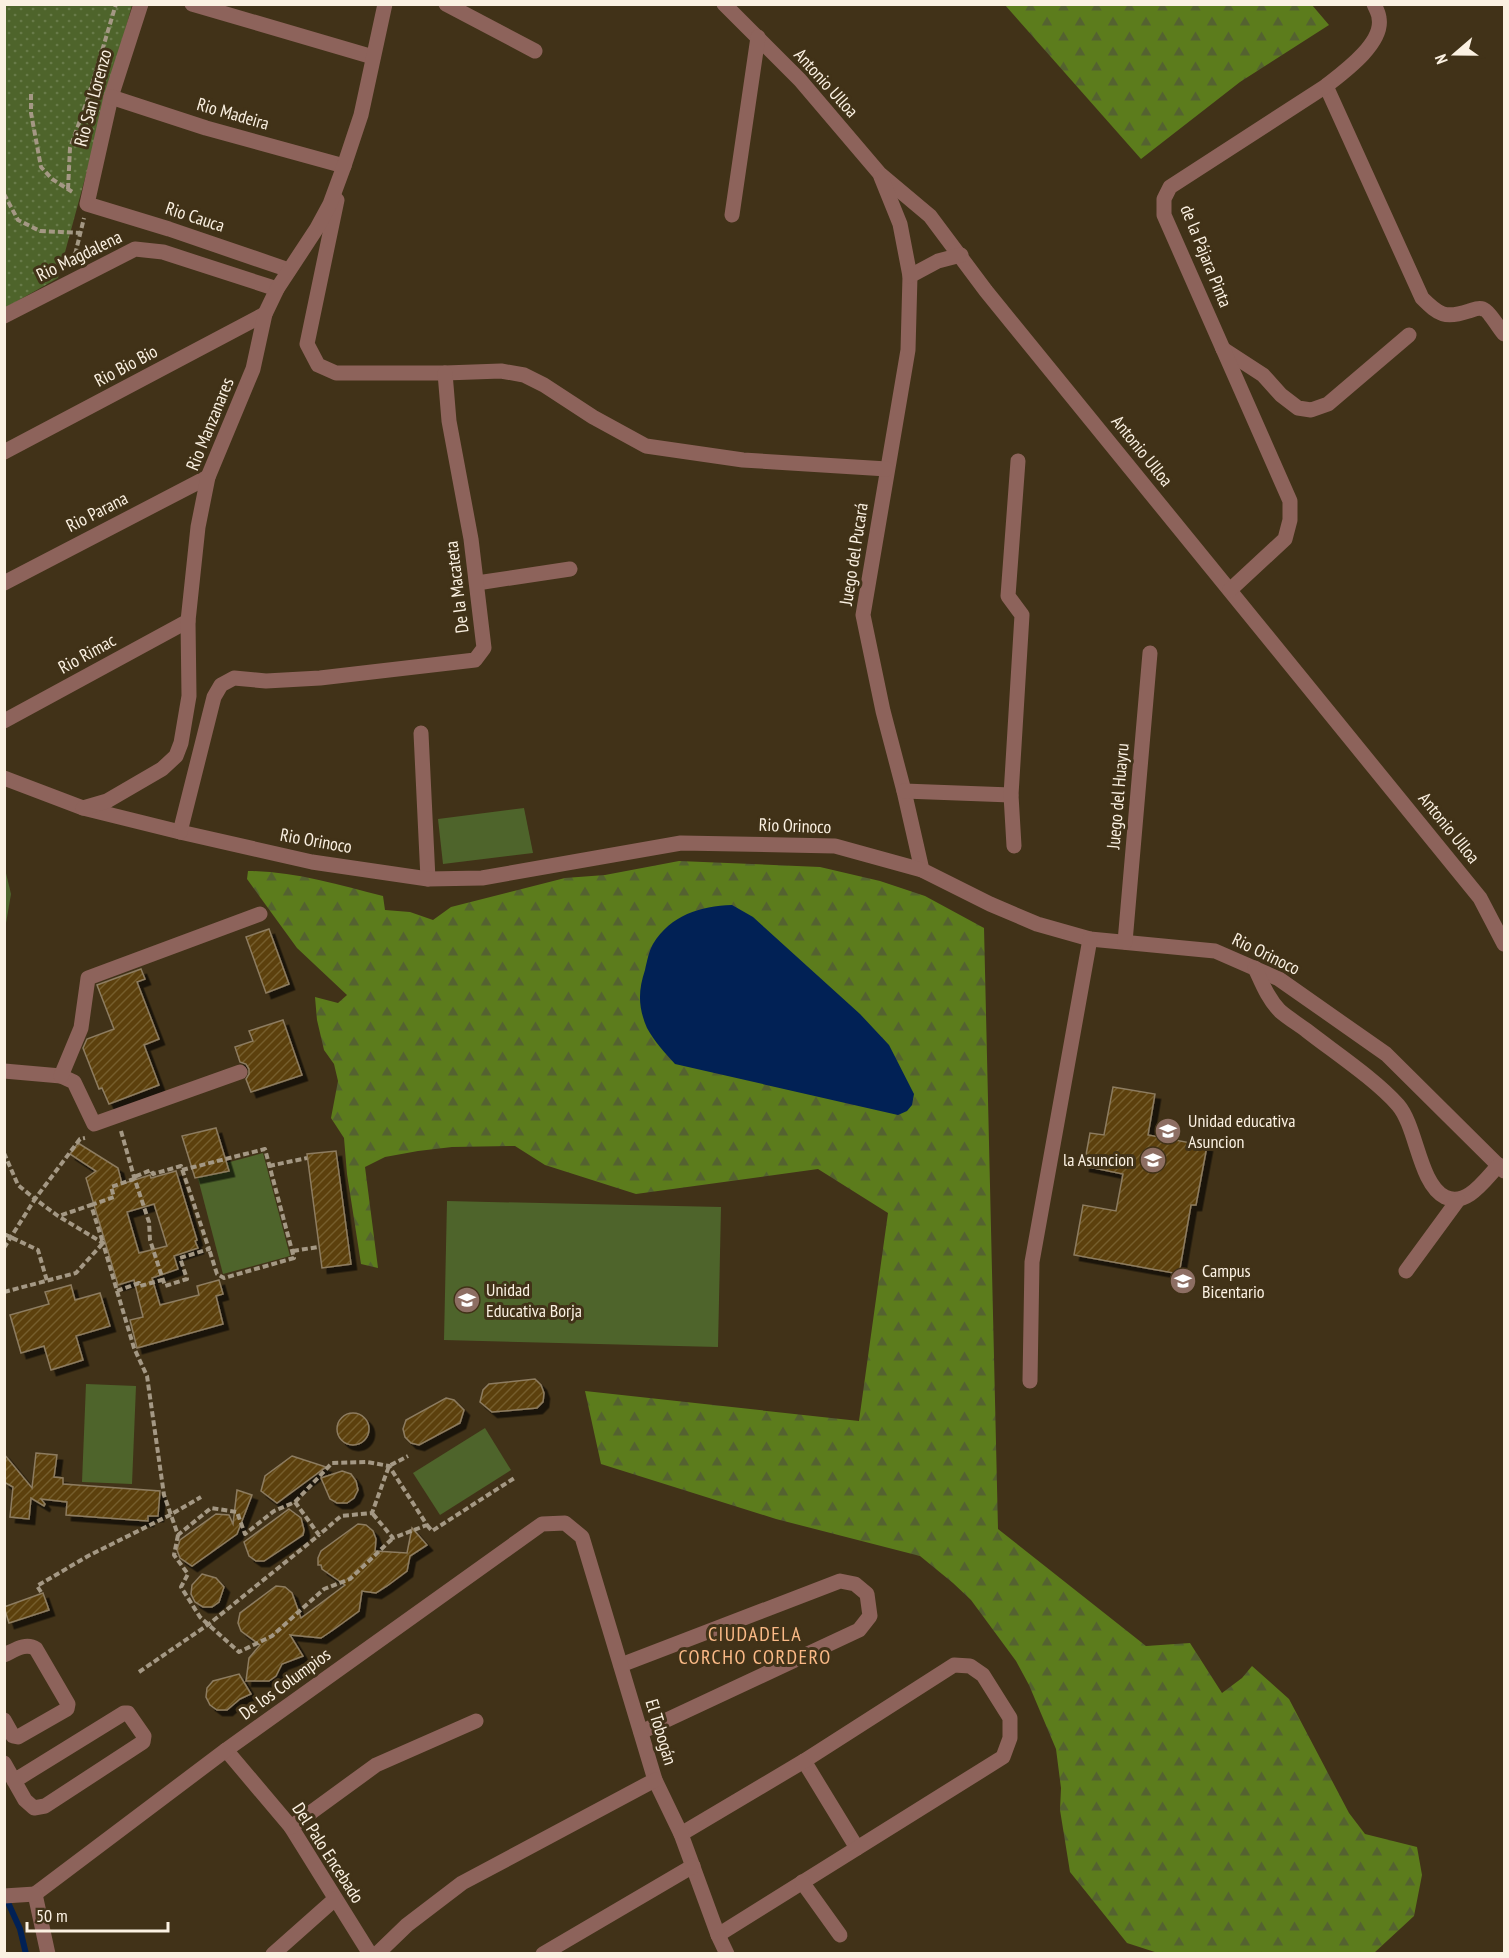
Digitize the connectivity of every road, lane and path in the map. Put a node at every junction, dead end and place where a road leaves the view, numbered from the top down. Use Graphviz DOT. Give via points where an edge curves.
graph roads {
  1 [pos="116,4"];
  2 [pos="141,4"];
  3 [pos="192,4"];
  4 [pos="385,4"];
  5 [pos="446,4"];
  6 [pos="724,4"];
  7 [pos="1374,4"];
  8 [pos="758,37"];
  9 [pos="535,51"];
  10 [pos="373,57"];
  11 [pos="1326,86"];
  12 [pos="31,94"];
  13 [pos="111,97"];
  14 [pos="344,166"];
  15 [pos="880,174"];
  16 [pos="68,189"];
  17 [pos="4,194"];
  18 [pos="87,204"];
  19 [pos="732,215"];
  20 [pos="81,233"];
  21 [pos="961,255"];
  22 [pos="289,270"];
  23 [pos="910,276"];
  24 [pos="69,282"];
  25 [pos="277,289"];
  26 [pos="265,314"];
  27 [pos="4,316"];
  28 [pos="1504,334"];
  29 [pos="1409,335"];
  30 [pos="1223,349"];
  31 [pos="446,373"];
  32 [pos="4,452"];
  33 [pos="1018,461"];
  34 [pos="887,469"];
  35 [pos="208,477"];
  36 [pos="570,569"];
  37 [pos="4,582"];
  38 [pos="477,583"];
  39 [pos="1230,590"];
  40 [pos="188,621"];
  41 [pos="1150,653"];
  42 [pos="4,721"];
  43 [pos="421,733"];
  44 [pos="4,778"];
  45 [pos="904,791"];
  46 [pos="1011,795"];
  47 [pos="83,808"];
  48 [pos="180,832"];
  49 [pos="1014,846"];
  50 [pos="922,870"];
  51 [pos="428,879"];
  52 [pos="260,914"];
  53 [pos="1090,939"];
  54 [pos="1125,942"];
  55 [pos="1504,944"];
  56 [pos="1255,968"];
  57 [pos="4,1071"];
  58 [pos="240,1072"];
  59 [pos="61,1076"];
  60 [pos="120,1127"];
  61 [pos="90,1136"];
  62 [pos="4,1153"];
  63 [pos="307,1158"];
  64 [pos="269,1166"];
  65 [pos="1502,1168"];
  66 [pos="182,1170"];
  67 [pos="134,1178"];
  68 [pos="35,1199"];
  69 [pos="1458,1200"];
  70 [pos="91,1204"];
  71 [pos="58,1216"];
  72 [pos="4,1234"];
  73 [pos="11,1239"];
  74 [pos="103,1243"];
  75 [pos="318,1247"];
  76 [pos="4,1248"];
  77 [pos="209,1249"];
  78 [pos="293,1251"];
  79 [pos="1406,1271"];
  80 [pos="162,1280"];
  81 [pos="47,1281"];
  82 [pos="117,1291"];
  83 [pos="4,1292"];
  84 [pos="1030,1381"];
  85 [pos="408,1456"];
  86 [pos="389,1466"];
  87 [pos="516,1477"];
  88 [pos="201,1497"];
  89 [pos="295,1502"];
  90 [pos="372,1513"];
  91 [pos="170,1515"];
  92 [pos="565,1523"];
  93 [pos="427,1525"];
  94 [pos="178,1535"];
  95 [pos="319,1535"];
  96 [pos="393,1538"];
  97 [pos="41,1592"];
  98 [pos="209,1624"];
  99 [pos="4,1655"];
  100 [pos="621,1665"];
  101 [pos="139,1672"];
  102 [pos="476,1721"];
  103 [pos="6,1728"];
  104 [pos="641,1732"];
  105 [pos="226,1750"];
  106 [pos="804,1761"];
  107 [pos="4,1763"];
  108 [pos="655,1780"];
  109 [pos="14,1781"];
  110 [pos="291,1827"];
  111 [pos="681,1834"];
  112 [pos="857,1848"];
  113 [pos="693,1866"];
  114 [pos="802,1882"];
  115 [pos="29,1894"];
  116 [pos="4,1896"];
  117 [pos="335,1899"];
  118 [pos="717,1935"];
  119 [pos="840,1935"];
  120 [pos="48,1953"];
  121 [pos="273,1953"];
  122 [pos="370,1953"];
  123 [pos="377,1953"];
  124 [pos="543,1953"];
  125 [pos="727,1953"];
  1 -- 16 [label="path" via="70,148"];
  2 -- 13 [label="street, Rio San Lorenzo"];
  3 -- 10 [label="street"];
  4 -- 10 [label="street, Rio Manzanares"];
  5 -- 9 [label="street"];
  6 -- 8 [label="street, Antonio Ulloa"];
  7 -- 11 [label="street, de la Pájara Pinta" via="1380,19 1376,40"];
  8 -- 15 [label="street, Antonio Ulloa"];
  8 -- 19 [label="street"];
  10 -- 14 [label="street, Rio Manzanares" via="361,116"];
  11 -- 28 [label="street" via="1422,298 1444,314 1455,316 1480,308 1486,310"];
  11 -- 30 [label="street, de la Pájara Pinta" via="1170,187 1164,199 1164,215"];
  12 -- 16 [label="path" via="41,167"];
  13 -- 14 [label="street, Rio Madeira"];
  13 -- 18 [label="street, Rio San Lorenzo"];
  14 -- 22 [label="street, Rio Manzanares" via="330,204"];
  14 -- 31 [label="street" via="307,344 318,364 336,373"];
  15 -- 21 [label="street, Antonio Ulloa" via="930,216"];
  15 -- 23 [label="street, Juego del Pucará" via="900,224"];
  16 -- 18 [label="path"];
  17 -- 20 [label="path" via="18,220 40,231"];
  18 -- 20 [label="path"];
  18 -- 22 [label="street, Rio Cauca"];
  20 -- 24 [label="path"];
  21 -- 23 [label="street" via="938,261"];
  21 -- 39 [label="street, Antonio Ulloa" via="986,291"];
  22 -- 25 [label="street, Rio Manzanares"];
  23 -- 34 [label="street, Juego del Pucará" via="908,350"];
  24 -- 25 [label="street, Rio Magdalena" via="135,249 163,252"];
  24 -- 27 [label="street, Rio Magdalena"];
  25 -- 26 [label="street, Rio Manzanares"];
  26 -- 32 [label="street, Rio Bio Bio"];
  26 -- 35 [label="street, Rio Manzanares" via="253,369"];
  29 -- 30 [label="street" via="1328,404 1311,410 1298,408 1263,375"];
  30 -- 39 [label="street, de la Pájara Pinta" via="1290,501 1285,539"];
  31 -- 34 [label="street" via="501,371 524,375 646,446 742,460"];
  31 -- 38 [label="street, De la Macateta" via="450,421"];
  33 -- 46 [label="street" via="1008,596 1022,615"];
  34 -- 45 [label="street, Juego del Pucará" via="863,615"];
  35 -- 37 [label="street, Rio Parana"];
  35 -- 40 [label="street, Rio Manzanares" via="198,527"];
  36 -- 38 [label="street"];
  38 -- 48 [label="street, De la Macateta" via="484,648 475,660 320,678 234,678 221,685 214,697"];
  39 -- 55 [label="street, Antonio Ulloa" via="1480,898"];
  40 -- 42 [label="street, Rio Rimac"];
  40 -- 47 [label="street, Rio Manzanares" via="189,696 176,756 125,791"];
  41 -- 54 [label="street, Juego del Huayru"];
  43 -- 51 [label="street"];
  44 -- 47 [label="street, Rio Orinoco"];
  45 -- 46 [label="street"];
  45 -- 50 [label="street, Juego del Pucará"];
  46 -- 49 [label="street"];
  47 -- 48 [label="street, Rio Orinoco"];
  48 -- 51 [label="street, Rio Orinoco" via="312,862"];
  50 -- 51 [label="street, Rio Orinoco" via="835,846 681,843 482,878"];
  50 -- 53 [label="street, Rio Orinoco" via="1037,924"];
  52 -- 59 [label="street" via="88,978 81,1028"];
  53 -- 54 [label="street, Rio Orinoco"];
  53 -- 84 [label="street" via="1032,1262"];
  54 -- 56 [label="street, Rio Orinoco" via="1215,951"];
  56 -- 65 [label="street, Rio Orinoco" via="1279,979 1386,1054"];
  56 -- 69 [label="street" via="1280,1011 1399,1106 1433,1186 1444,1197"];
  57 -- 59 [label="street"];
  58 -- 59 [label="street" via="93,1124 74,1082"];
  60 -- 67 [label="path"];
  61 -- 68 [label="path" via="80,1139"];
  62 -- 68 [label="path" via="18,1185"];
  63 -- 64 [label="path"];
  64 -- 66 [label="path" via="265,1149"];
  64 -- 78 [label="path"];
  65 -- 69 [label="street"];
  66 -- 67 [label="path" via="181,1166 153,1174 151,1170"];
  66 -- 77 [label="path"];
  67 -- 70 [label="path" via="111,1186 114,1197"];
  67 -- 80 [label="path"];
  68 -- 71 [label="path"];
  68 -- 73 [label="path"];
  69 -- 79 [label="street"];
  70 -- 71 [label="path"];
  70 -- 74 [label="path"];
  71 -- 74 [label="path"];
  72 -- 73 [label="path"];
  73 -- 76 [label="path"];
  73 -- 81 [label="path" via="38,1250"];
  74 -- 81 [label="path" via="76,1273"];
  74 -- 82 [label="path"];
  75 -- 78 [label="path"];
  77 -- 78 [label="path" via="217,1274 224,1278 294,1258"];
  77 -- 80 [label="path" via="180,1258 187,1279 165,1286"];
  80 -- 82 [label="path"];
  81 -- 83 [label="path"];
  82 -- 91 [label="path" via="147,1376"];
  85 -- 86 [label="path"];
  86 -- 89 [label="path" via="332,1463"];
  86 -- 90 [label="path"];
  86 -- 93 [label="path"];
  87 -- 93 [label="path" via="432,1531"];
  88 -- 91 [label="path"];
  89 -- 94 [label="path" via="274,1511 245,1534 237,1512 211,1508"];
  89 -- 95 [label="path"];
  90 -- 95 [label="path" via="341,1516"];
  90 -- 96 [label="path"];
  91 -- 94 [label="path"];
  91 -- 97 [label="path" via="37,1586"];
  92 -- 100 [label="street, El Tobogán" via="582,1537"];
  92 -- 105 [label="street, De los Columpios" via="542,1524"];
  93 -- 96 [label="path"];
  94 -- 98 [label="path" via="174,1555 188,1574 182,1587 200,1617"];
  95 -- 98 [label="path"];
  96 -- 98 [label="path" via="350,1579 324,1589 272,1636 239,1652"];
  98 -- 101 [label="path"];
  99 -- 103 [label="street" via="24,1646 36,1649 68,1704 67,1709 18,1737"];
  100 -- 104 [label="street, El Tobogán"];
  100 -- 104 [label="street" via="840,1581 855,1584 867,1594 870,1616 859,1630"];
  102 -- 110 [label="street" via="376,1765"];
  104 -- 108 [label="street, El Tobogán"];
  105 -- 110 [label="street, Del Palo Encebado"];
  105 -- 115 [label="street, De los Columpios"];
  106 -- 111 [label="street"];
  106 -- 112 [label="street"];
  106 -- 112 [label="street" via="954,1665 970,1666 983,1675 1010,1718 1010,1738 1003,1756"];
  107 -- 109 [label="street"];
  108 -- 111 [label="street, El Tobogán"];
  108 -- 123 [label="street" via="462,1883"];
  109 -- 109 [label="street" via="124,1713 131,1716 144,1736 143,1742 45,1806 34,1808"];
  110 -- 117 [label="street, Del Palo Encebado"];
  111 -- 113 [label="street, El Tobogán"];
  112 -- 114 [label="street"];
  113 -- 118 [label="street, El Tobogán"];
  113 -- 124 [label="street"];
  114 -- 118 [label="street"];
  114 -- 119 [label="street"];
  115 -- 116 [label="street"];
  115 -- 120 [label="street"];
  117 -- 121 [label="street"];
  117 -- 122 [label="street, Del Palo Encebado"];
  118 -- 125 [label="street, El Tobogán"];
}
